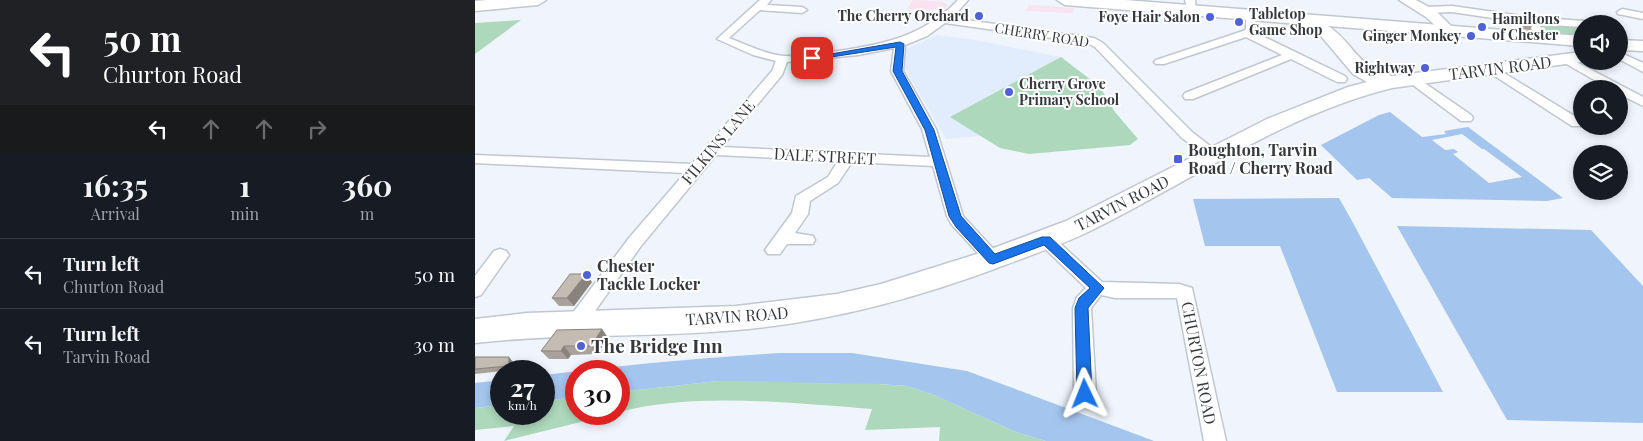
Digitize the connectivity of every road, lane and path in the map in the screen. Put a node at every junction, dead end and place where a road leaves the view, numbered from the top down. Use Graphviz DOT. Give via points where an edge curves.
graph roads {
  1 [pos="538,0"];
  2 [pos="963,0"];
  3 [pos="1065,0"];
  4 [pos="1406,0"];
  5 [pos="762,4"];
  6 [pos="1191,5"];
  7 [pos="475,6"];
  8 [pos="803,10"];
  9 [pos="1426,10"];
  10 [pos="1622,12"];
  11 [pos="1251,15"];
  12 [pos="1271,16"];
  13 [pos="1643,16"];
  14 [pos="944,20"];
  15 [pos="1529,20"];
  16 [pos="1573,23"];
  17 [pos="1358,25"];
  18 [pos="1449,31"];
  19 [pos="1247,33"];
  20 [pos="1333,35"];
  21 [pos="1545,37"];
  22 [pos="1573,40"];
  23 [pos="900,44"];
  24 [pos="1643,46"];
  25 [pos="1628,50"];
  26 [pos="1628,53"];
  27 [pos="1643,54"];
  28 [pos="1291,55"];
  29 [pos="1628,58"];
  30 [pos="783,59"];
  31 [pos="1573,59"];
  32 [pos="1160,62"];
  33 [pos="1358,67"];
  34 [pos="1643,68"];
  35 [pos="1491,69"];
  36 [pos="1592,70"];
  37 [pos="1413,79"];
  38 [pos="1392,82"];
  39 [pos="1348,85"];
  40 [pos="1189,96"];
  41 [pos="1643,102"];
  42 [pos="1466,118"];
  43 [pos="1573,120"];
  44 [pos="711,151"];
  45 [pos="1216,156"];
  46 [pos="848,157"];
  47 [pos="475,159"];
  48 [pos="938,162"];
  49 [pos="697,169"];
  50 [pos="807,240"];
  51 [pos="1046,240"];
  52 [pos="993,260"];
  53 [pos="489,262"];
  54 [pos="1097,288"];
  55 [pos="475,290"];
  56 [pos="576,323"];
  57 [pos="475,331"];
  58 [pos="1085,394"];
  59 [pos="1215,441"];
  1 -- 7 [label="highway"];
  2 -- 14 [label="street"];
  3 -- 6 [label="highway"];
  4 -- 9 [label="main road"];
  5 -- 8 [label="street"];
  5 -- 30 [label="street" via="722,39"];
  6 -- 11 [label="highway"];
  9 -- 15 [label="street" via="1452,9"];
  9 -- 18 [label="main road"];
  10 -- 13 [label="street"];
  11 -- 12 [label="highway"];
  11 -- 19 [label="street" via="1251,30"];
  12 -- 17 [label="highway"];
  12 -- 20 [label="highway" via="1316,25"];
  14 -- 23 [label="street"];
  14 -- 45 [label="street, CHERRY ROAD" via="1090,40 1099,45 1187,135"];
  15 -- 16 [label="street"];
  15 -- 21 [label="street"];
  17 -- 18 [label="highway"];
  17 -- 20 [label="highway" via="1337,26 1333,28"];
  18 -- 21 [label="highway"];
  19 -- 28 [label="street"];
  19 -- 32 [label="street"];
  20 -- 33 [label="highway"];
  21 -- 22 [label="highway"];
  23 -- 30 [label="street"];
  23 -- 48 [label="street" via="897,71 929,130"];
  24 -- 25 [label="highway"];
  26 -- 27 [label="highway"];
  28 -- 39 [label="street"];
  28 -- 40 [label="street"];
  29 -- 34 [label="street"];
  30 -- 44 [label="street, FILKINS LANE" via="778,72"];
  31 -- 35 [label="highway, TARVIN ROAD"];
  33 -- 38 [label="highway" via="1368,75"];
  33 -- 39 [label="highway" via="1363,82"];
  35 -- 37 [label="highway, TARVIN ROAD"];
  35 -- 43 [label="street"];
  36 -- 41 [label="street"];
  37 -- 38 [label="highway, TARVIN ROAD"];
  37 -- 42 [label="street"];
  38 -- 39 [label="highway, TARVIN ROAD"];
  39 -- 45 [label="highway, TARVIN ROAD"];
  44 -- 46 [label="street, DALE STREET"];
  44 -- 49 [label="street, FILKINS LANE"];
  45 -- 51 [label="highway, TARVIN ROAD"];
  46 -- 48 [label="street, DALE STREET"];
  46 -- 50 [label="street" via="833,180 802,199 800,214 778,244"];
  47 -- 49 [label="street"];
  48 -- 52 [label="street" via="960,225"];
  49 -- 56 [label="street, FILKINS LANE" via="635,242"];
  51 -- 52 [label="highway, TARVIN ROAD"];
  51 -- 54 [label="street"];
  52 -- 56 [label="highway, TARVIN ROAD" via="882,295 828,306 736,318"];
  53 -- 55 [label="street"];
  54 -- 58 [label="street" via="1082,308"];
  54 -- 59 [label="street, CHURTON ROAD" via="1179,291 1185,294"];
  56 -- 57 [label="highway, TARVIN ROAD"];
}
